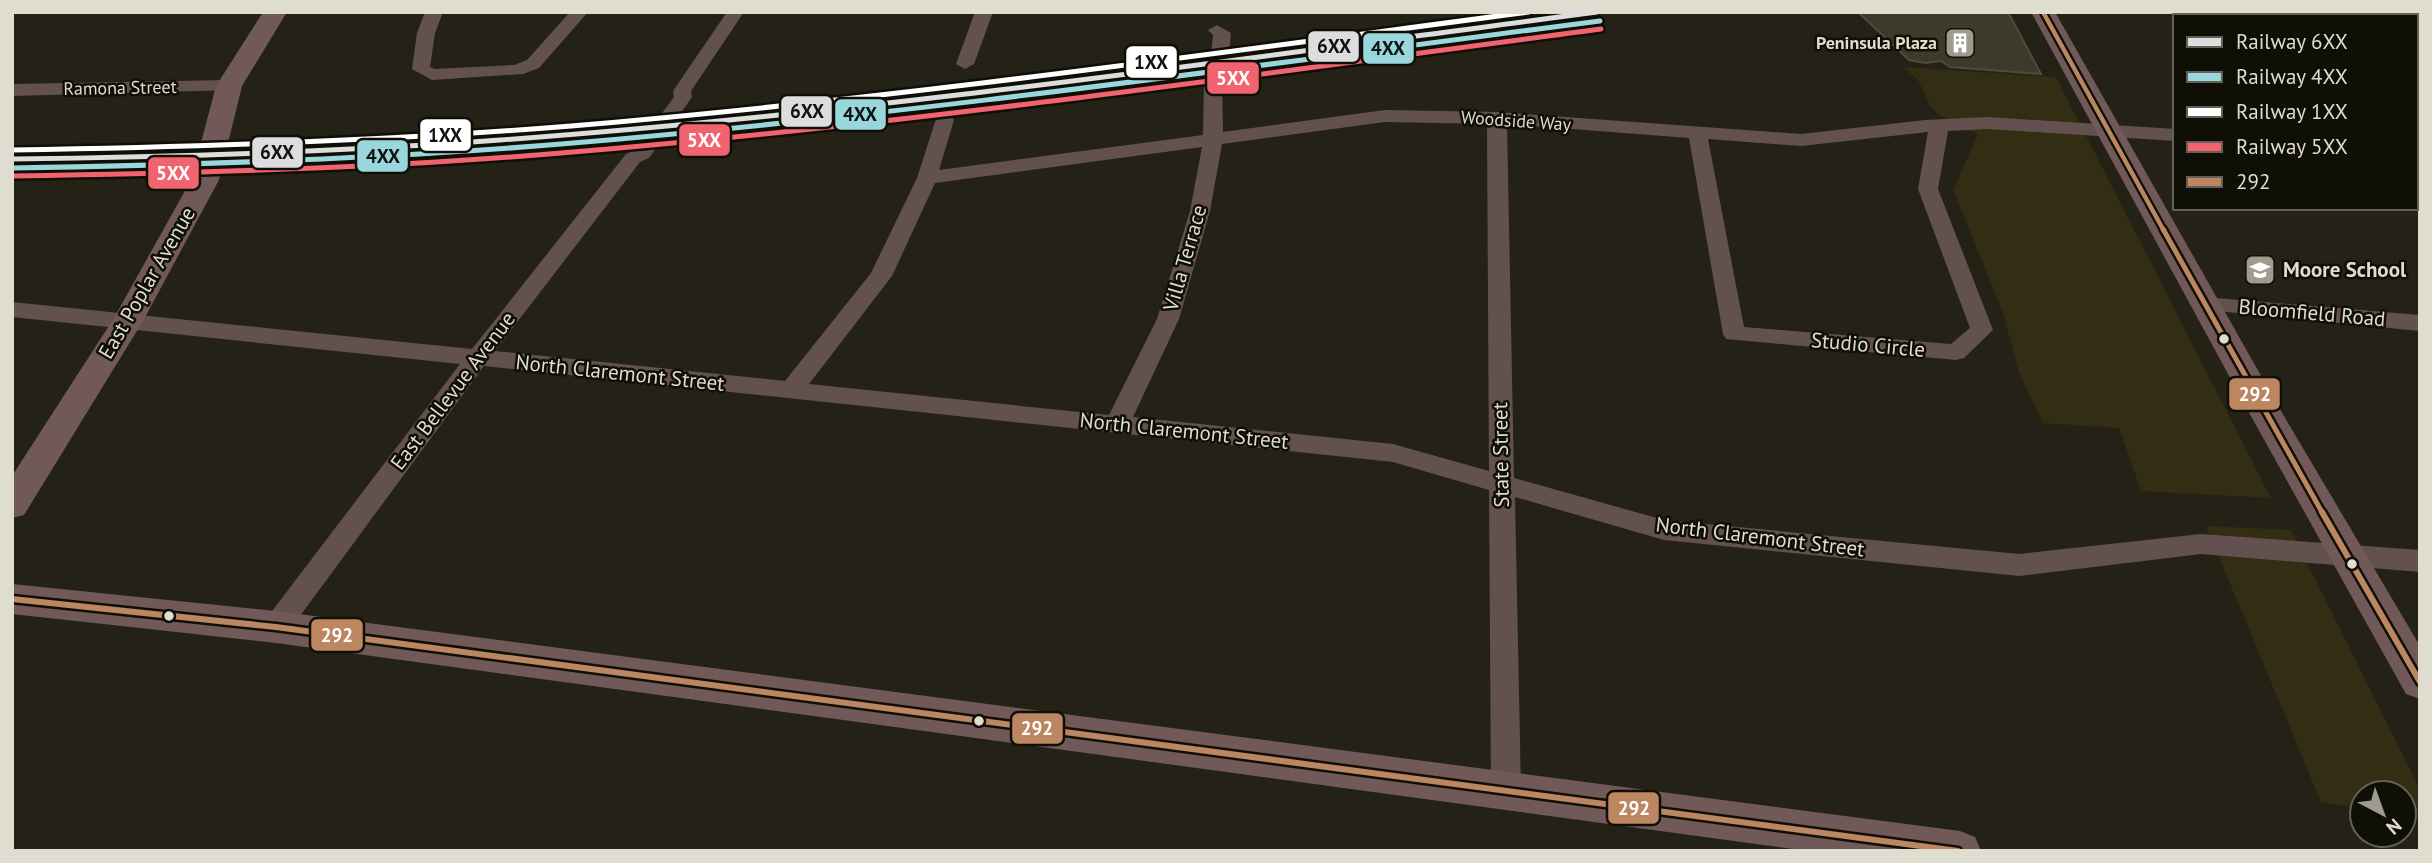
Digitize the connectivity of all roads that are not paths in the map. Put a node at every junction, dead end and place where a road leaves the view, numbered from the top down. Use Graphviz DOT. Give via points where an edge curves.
graph roads {
  1 [pos="275,12"];
  2 [pos="434,12"];
  3 [pos="736,12"];
  4 [pos="984,12"];
  5 [pos="1226,12"];
  6 [pos="2043,12"];
  7 [pos="2246,12"];
  8 [pos="2272,14"];
  9 [pos="574,19"];
  10 [pos="965,64"];
  11 [pos="229,86"];
  12 [pos="12,90"];
  13 [pos="1497,118"];
  14 [pos="944,120"];
  15 [pos="1939,125"];
  16 [pos="2108,130"];
  17 [pos="1698,135"];
  18 [pos="2173,135"];
  19 [pos="1213,138"];
  20 [pos="927,177"];
  21 [pos="2204,304"];
  22 [pos="12,309"];
  23 [pos="128,321"];
  24 [pos="2420,323"];
  25 [pos="478,358"];
  26 [pos="791,390"];
  27 [pos="1117,424"];
  28 [pos="1502,481"];
  29 [pos="12,505"];
  30 [pos="2347,553"];
  31 [pos="2420,561"];
  32 [pos="12,599"];
  33 [pos="276,627"];
  34 [pos="2420,682"];
  35 [pos="1506,792"];
  36 [pos="1960,851"];
  1 -- 11 [label="main road, East Poplar Avenue"];
  2 -- 9 [label="street" via="421,69 432,75 517,70 533,64"];
  3 -- 25 [label="street, East Bellevue Avenue" via="642,154 633,158"];
  4 -- 10 [label="street"];
  5 -- 19 [label="street, Villa Terrace" via="1214,32 1207,62 1207,77 1213,80"];
  6 -- 16 [label="main road"];
  7 -- 8 [label="street"];
  11 -- 12 [label="street, Ramona Street"];
  11 -- 23 [label="main road, East Poplar Avenue" via="205,180"];
  13 -- 17 [label="street, Woodside Way"];
  13 -- 19 [label="street, Woodside Way" via="1385,116"];
  13 -- 28 [label="street, State Street"];
  14 -- 20 [label="street"];
  15 -- 16 [label="street, Woodside Way"];
  15 -- 17 [label="street, Woodside Way" via="1801,140"];
  15 -- 17 [label="street, Studio Circle" via="1928,190 1982,330 1956,352 1734,334"];
  16 -- 18 [label="street, Woodside Way"];
  16 -- 21 [label="main road"];
  19 -- 20 [label="street, Woodside Way"];
  19 -- 27 [label="street, Villa Terrace" via="1200,211 1168,319"];
  20 -- 26 [label="street" via="881,276"];
  21 -- 24 [label="street, Bloomfield Road"];
  21 -- 30 [label="main road"];
  22 -- 23 [label="street, North Claremont Street"];
  23 -- 25 [label="street, North Claremont Street"];
  23 -- 29 [label="main road, East Poplar Avenue"];
  25 -- 26 [label="street, North Claremont Street"];
  25 -- 33 [label="street, East Bellevue Avenue"];
  26 -- 27 [label="street, North Claremont Street"];
  27 -- 28 [label="street, North Claremont Street" via="1393,453"];
  28 -- 30 [label="street, North Claremont Street" via="1664,530 2019,565 2201,544"];
  28 -- 35 [label="street, State Street"];
  30 -- 31 [label="street, North Claremont Street"];
  30 -- 34 [label="main road"];
  32 -- 33 [label="main road"];
  33 -- 35 [label="main road"];
  35 -- 36 [label="main road"];
}
